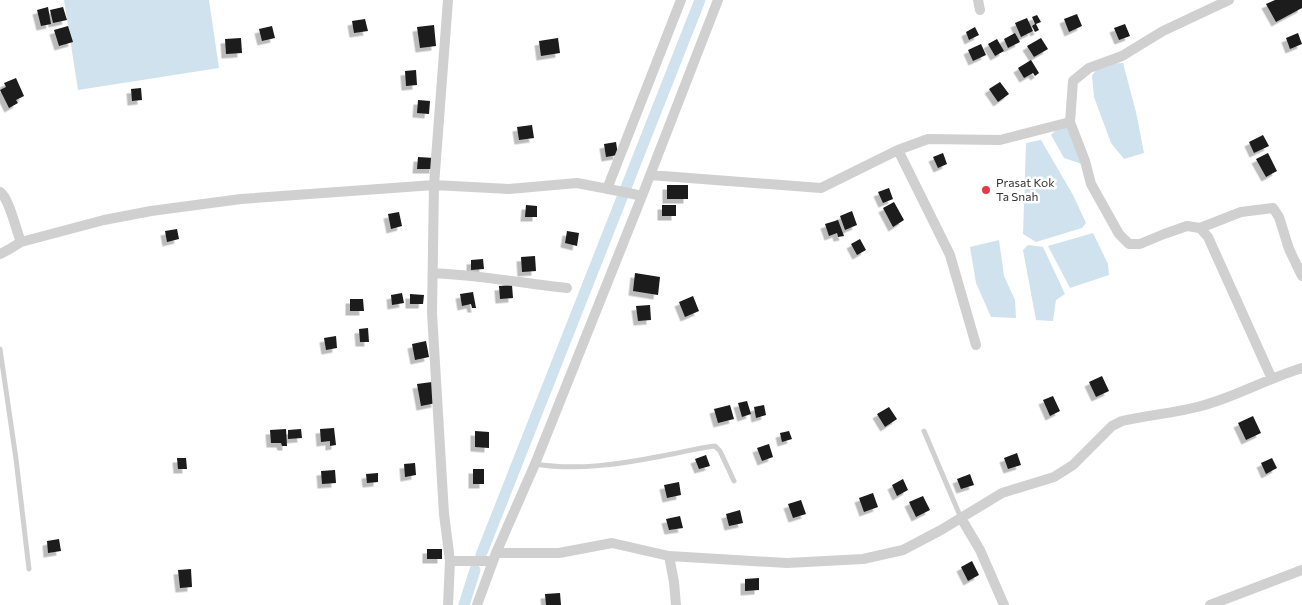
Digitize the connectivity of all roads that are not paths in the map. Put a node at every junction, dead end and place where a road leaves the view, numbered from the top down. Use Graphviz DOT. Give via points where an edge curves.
graph roads {
  1 [pos="448,0"];
  2 [pos="681,0"];
  3 [pos="718,0"];
  4 [pos="1229,0"];
  5 [pos="1070,122"];
  6 [pos="898,150"];
  7 [pos="650,175"];
  8 [pos="434,185"];
  9 [pos="607,189"];
  10 [pos="0,192"];
  11 [pos="642,196"];
  12 [pos="1200,228"];
  13 [pos="21,242"];
  14 [pos="0,254"];
  15 [pos="433,273"];
  16 [pos="1302,276"];
  17 [pos="567,288"];
  18 [pos="976,345"];
  19 [pos="0,349"];
  20 [pos="1302,368"];
  21 [pos="1272,379"];
  22 [pos="924,431"];
  23 [pos="535,464"];
  24 [pos="734,481"];
  25 [pos="961,518"];
  26 [pos="669,556"];
  27 [pos="495,557"];
  28 [pos="450,561"];
  29 [pos="29,569"];
  30 [pos="1302,570"];
  31 [pos="448,605"];
  32 [pos="477,605"];
  33 [pos="676,605"];
  34 [pos="1004,605"];
  35 [pos="1210,605"];
  1 -- 8 [label="street"];
  2 -- 9 [label="street"];
  3 -- 7 [label="street"];
  4 -- 5 [label="street" via="1163,31 1122,56 1089,68 1074,82"];
  5 -- 6 [label="street" via="1000,140 928,139"];
  5 -- 12 [label="street" via="1091,184 1119,234 1129,244 1140,244 1187,226"];
  6 -- 7 [label="street" via="821,188"];
  6 -- 18 [label="street" via="950,255"];
  7 -- 11 [label="street"];
  8 -- 9 [label="street" via="509,189 577,183"];
  8 -- 13 [label="street" via="241,199 151,211"];
  8 -- 15 [label="street"];
  9 -- 11 [label="street"];
  10 -- 13 [label="street" via="9,206"];
  11 -- 23 [label="street"];
  12 -- 16 [label="street" via="1240,212 1273,208"];
  12 -- 21 [label="street" via="1208,237"];
  13 -- 14 [label="street"];
  15 -- 17 [label="street"];
  15 -- 28 [label="street" via="432,313 444,514"];
  19 -- 29 [label="lane"];
  20 -- 21 [label="street"];
  21 -- 25 [label="street" via="1201,406 1122,421 1054,477 1002,492"];
  22 -- 25 [label="lane"];
  23 -- 24 [label="lane" via="599,466 715,446"];
  23 -- 27 [label="street"];
  25 -- 26 [label="street" via="903,550 863,559 787,563"];
  25 -- 34 [label="street" via="980,550"];
  26 -- 27 [label="street" via="612,543 558,553"];
  26 -- 33 [label="street"];
  27 -- 28 [label="street"];
  27 -- 32 [label="street"];
  28 -- 31 [label="street"];
  30 -- 35 [label="street"];
}
